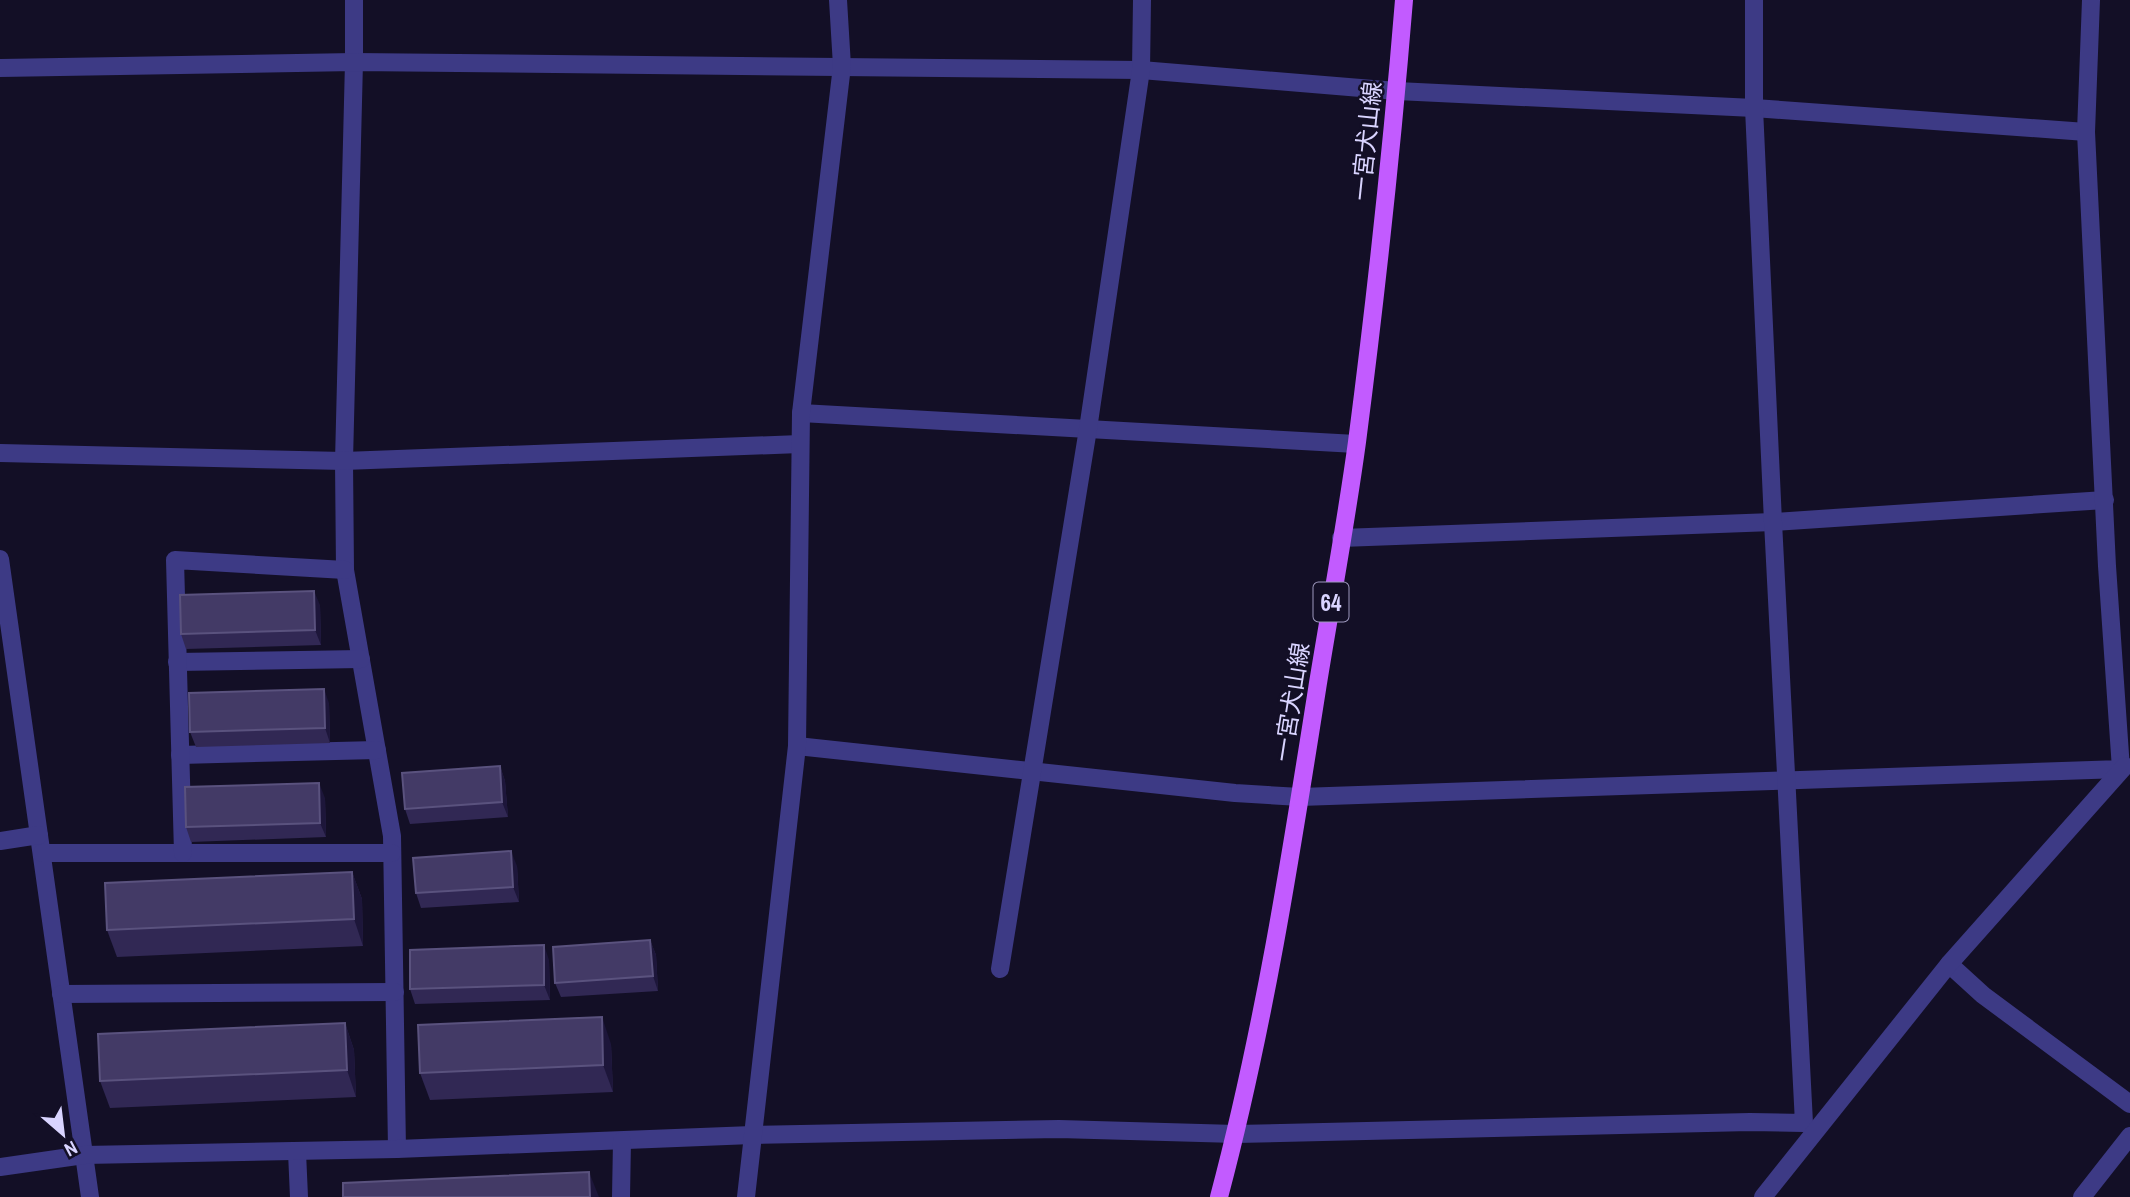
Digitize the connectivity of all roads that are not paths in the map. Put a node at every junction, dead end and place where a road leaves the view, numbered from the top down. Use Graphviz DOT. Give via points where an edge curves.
graph roads {
  1 [pos="354,0"];
  2 [pos="838,0"];
  3 [pos="1142,0"];
  4 [pos="1404,0"];
  5 [pos="1754,0"];
  6 [pos="2091,0"];
  7 [pos="354,62"];
  8 [pos="842,66"];
  9 [pos="0,68"];
  10 [pos="1141,70"];
  11 [pos="1397,91"];
  12 [pos="1754,108"];
  13 [pos="2086,132"];
  14 [pos="801,413"];
  15 [pos="1088,429"];
  16 [pos="800,444"];
  17 [pos="1356,444"];
  18 [pos="0,453"];
  19 [pos="344,461"];
  20 [pos="2105,500"];
  21 [pos="1773,523"];
  22 [pos="1341,538"];
  23 [pos="0,559"];
  24 [pos="345,570"];
  25 [pos="361,659"];
  26 [pos="177,662"];
  27 [pos="797,746"];
  28 [pos="377,750"];
  29 [pos="180,755"];
  30 [pos="2125,765"];
  31 [pos="1033,771"];
  32 [pos="1787,780"];
  33 [pos="1300,796"];
  34 [pos="0,841"];
  35 [pos="40,844"];
  36 [pos="183,853"];
  37 [pos="392,853"];
  38 [pos="1948,964"];
  39 [pos="1000,969"];
  40 [pos="395,992"];
  41 [pos="61,994"];
  42 [pos="2130,1104"];
  43 [pos="1809,1128"];
  44 [pos="1236,1134"];
  45 [pos="752,1135"];
  46 [pos="2130,1136"];
  47 [pos="622,1141"];
  48 [pos="397,1149"];
  49 [pos="297,1152"];
  50 [pos="84,1156"];
  51 [pos="0,1167"];
  52 [pos="90,1197"];
  53 [pos="299,1197"];
  54 [pos="621,1197"];
  55 [pos="746,1197"];
  56 [pos="1219,1197"];
  57 [pos="1763,1197"];
  58 [pos="2082,1197"];
  1 -- 7 [label="street"];
  2 -- 8 [label="street"];
  3 -- 10 [label="street"];
  4 -- 11 [label="main road, 一宮犬山線 / 64"];
  5 -- 12 [label="street"];
  6 -- 13 [label="street"];
  7 -- 8 [label="street"];
  7 -- 9 [label="street"];
  7 -- 19 [label="street"];
  8 -- 10 [label="street"];
  8 -- 14 [label="street"];
  10 -- 11 [label="street"];
  10 -- 15 [label="street"];
  11 -- 12 [label="street"];
  11 -- 17 [label="main road, 一宮犬山線 / 64"];
  12 -- 13 [label="street"];
  12 -- 21 [label="street"];
  13 -- 20 [label="street"];
  14 -- 15 [label="street"];
  14 -- 16 [label="street"];
  15 -- 17 [label="street"];
  15 -- 31 [label="street"];
  16 -- 19 [label="street"];
  16 -- 27 [label="street"];
  17 -- 22 [label="main road, 一宮犬山線 / 64"];
  18 -- 19 [label="street"];
  19 -- 24 [label="street"];
  20 -- 21 [label="street"];
  20 -- 30 [label="street"];
  21 -- 22 [label="street"];
  21 -- 32 [label="street"];
  22 -- 33 [label="main road, 一宮犬山線 / 64"];
  23 -- 35 [label="street"];
  24 -- 25 [label="street"];
  24 -- 26 [label="street" via="175,560"];
  25 -- 26 [label="street"];
  25 -- 28 [label="street"];
  26 -- 29 [label="street"];
  27 -- 31 [label="street"];
  27 -- 45 [label="street"];
  28 -- 29 [label="street"];
  28 -- 37 [label="street"];
  29 -- 36 [label="street"];
  30 -- 32 [label="street"];
  30 -- 38 [label="street"];
  31 -- 33 [label="street"];
  31 -- 39 [label="street"];
  32 -- 33 [label="street"];
  32 -- 43 [label="street"];
  33 -- 44 [label="main road, 一宮犬山線 / 64"];
  34 -- 35 [label="street"];
  35 -- 36 [label="street"];
  35 -- 41 [label="street"];
  36 -- 37 [label="street"];
  37 -- 40 [label="street"];
  38 -- 42 [label="street"];
  38 -- 43 [label="street"];
  40 -- 41 [label="street"];
  40 -- 48 [label="street"];
  41 -- 50 [label="street"];
  43 -- 44 [label="street" via="1750,1122"];
  43 -- 57 [label="street"];
  44 -- 45 [label="street" via="1059,1129"];
  44 -- 56 [label="main road, 一宮犬山線 / 64"];
  45 -- 47 [label="street"];
  45 -- 55 [label="street"];
  46 -- 58 [label="street"];
  47 -- 48 [label="street"];
  47 -- 54 [label="street"];
  48 -- 49 [label="street"];
  49 -- 50 [label="street"];
  49 -- 53 [label="street"];
  50 -- 51 [label="street"];
  50 -- 52 [label="street"];
}
